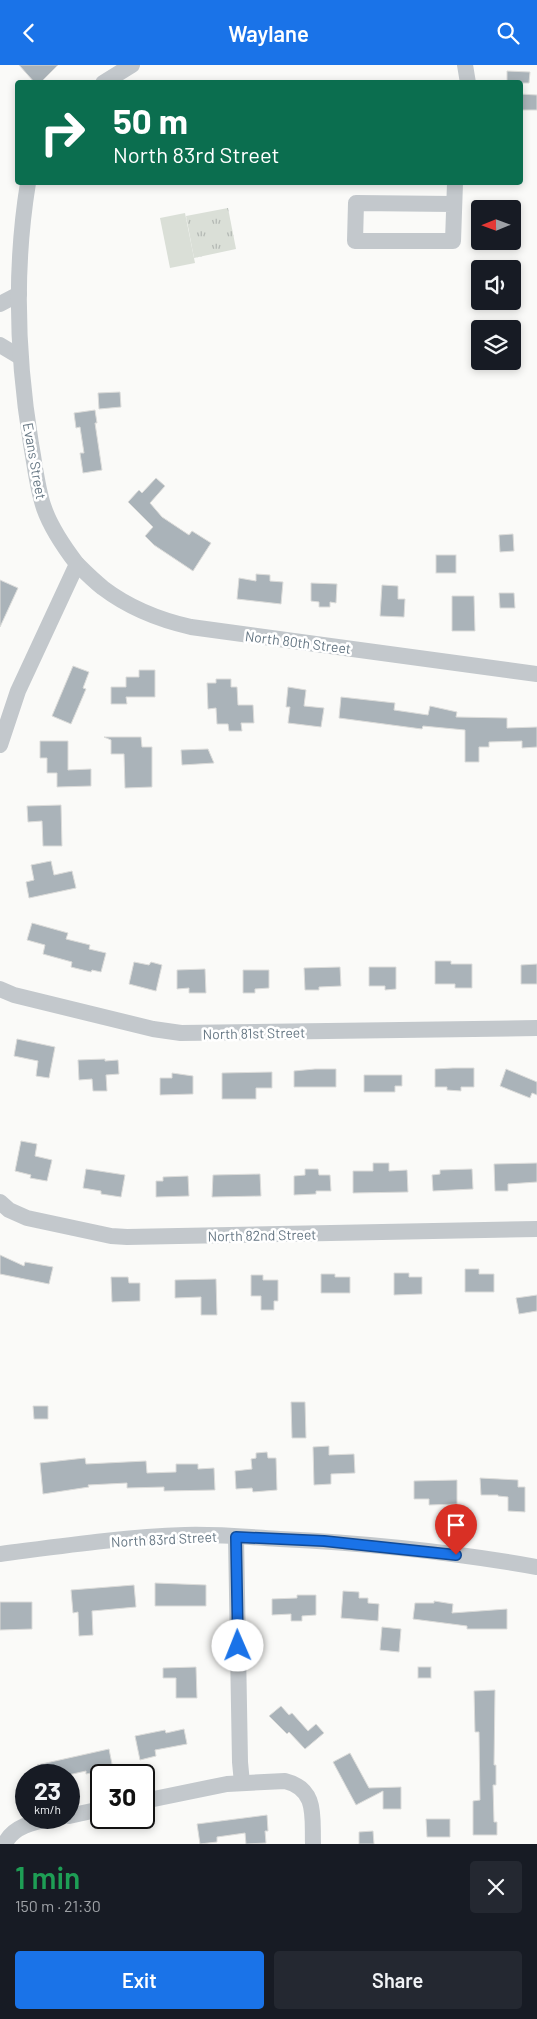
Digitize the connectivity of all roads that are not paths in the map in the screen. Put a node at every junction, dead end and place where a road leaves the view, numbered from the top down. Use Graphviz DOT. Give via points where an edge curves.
graph roads {
  1 [pos="132,65"];
  2 [pos="465,65"];
  3 [pos="108,80"];
  4 [pos="468,80"];
  5 [pos="28,185"];
  6 [pos="455,185"];
  7 [pos="454,204"];
  8 [pos="18,293"];
  9 [pos="0,304"];
  10 [pos="0,345"];
  11 [pos="20,357"];
  12 [pos="77,564"];
  13 [pos="537,674"];
  14 [pos="0,745"];
  15 [pos="0,989"];
  16 [pos="537,1028"];
  17 [pos="0,1202"];
  18 [pos="534,1229"];
  19 [pos="236,1537"];
  20 [pos="0,1554"];
  21 [pos="537,1567"];
  22 [pos="242,1783"];
  23 [pos="155,1799"];
  24 [pos="17,1829"];
  25 [pos="5,1844"];
  26 [pos="313,1844"];
  1 -- 3 [label="street"];
  2 -- 4 [label="street"];
  5 -- 8 [label="street, Evans Street"];
  6 -- 7 [label="street"];
  7 -- 7 [label="street" via="453,241 355,241 356,203"];
  8 -- 9 [label="street"];
  8 -- 11 [label="street, Evans Street"];
  10 -- 11 [label="street"];
  11 -- 12 [label="street, Evans Street" via="28,424 44,509"];
  12 -- 13 [label="street, North 80th Street" via="103,588 126,602 157,617 191,627"];
  12 -- 14 [label="street" via="18,691"];
  15 -- 16 [label="street, North 81st Street" via="153,1029 181,1033"];
  17 -- 18 [label="street, North 82nd Street" via="27,1218 126,1237"];
  19 -- 20 [label="street, North 83rd Street" via="143,1537"];
  19 -- 21 [label="street, North 83rd Street" via="405,1548"];
  19 -- 22 [label="street"];
  22 -- 23 [label="street"];
  22 -- 26 [label="street" via="285,1781 299,1786 310,1801"];
  24 -- 25 [label="street"];
}
